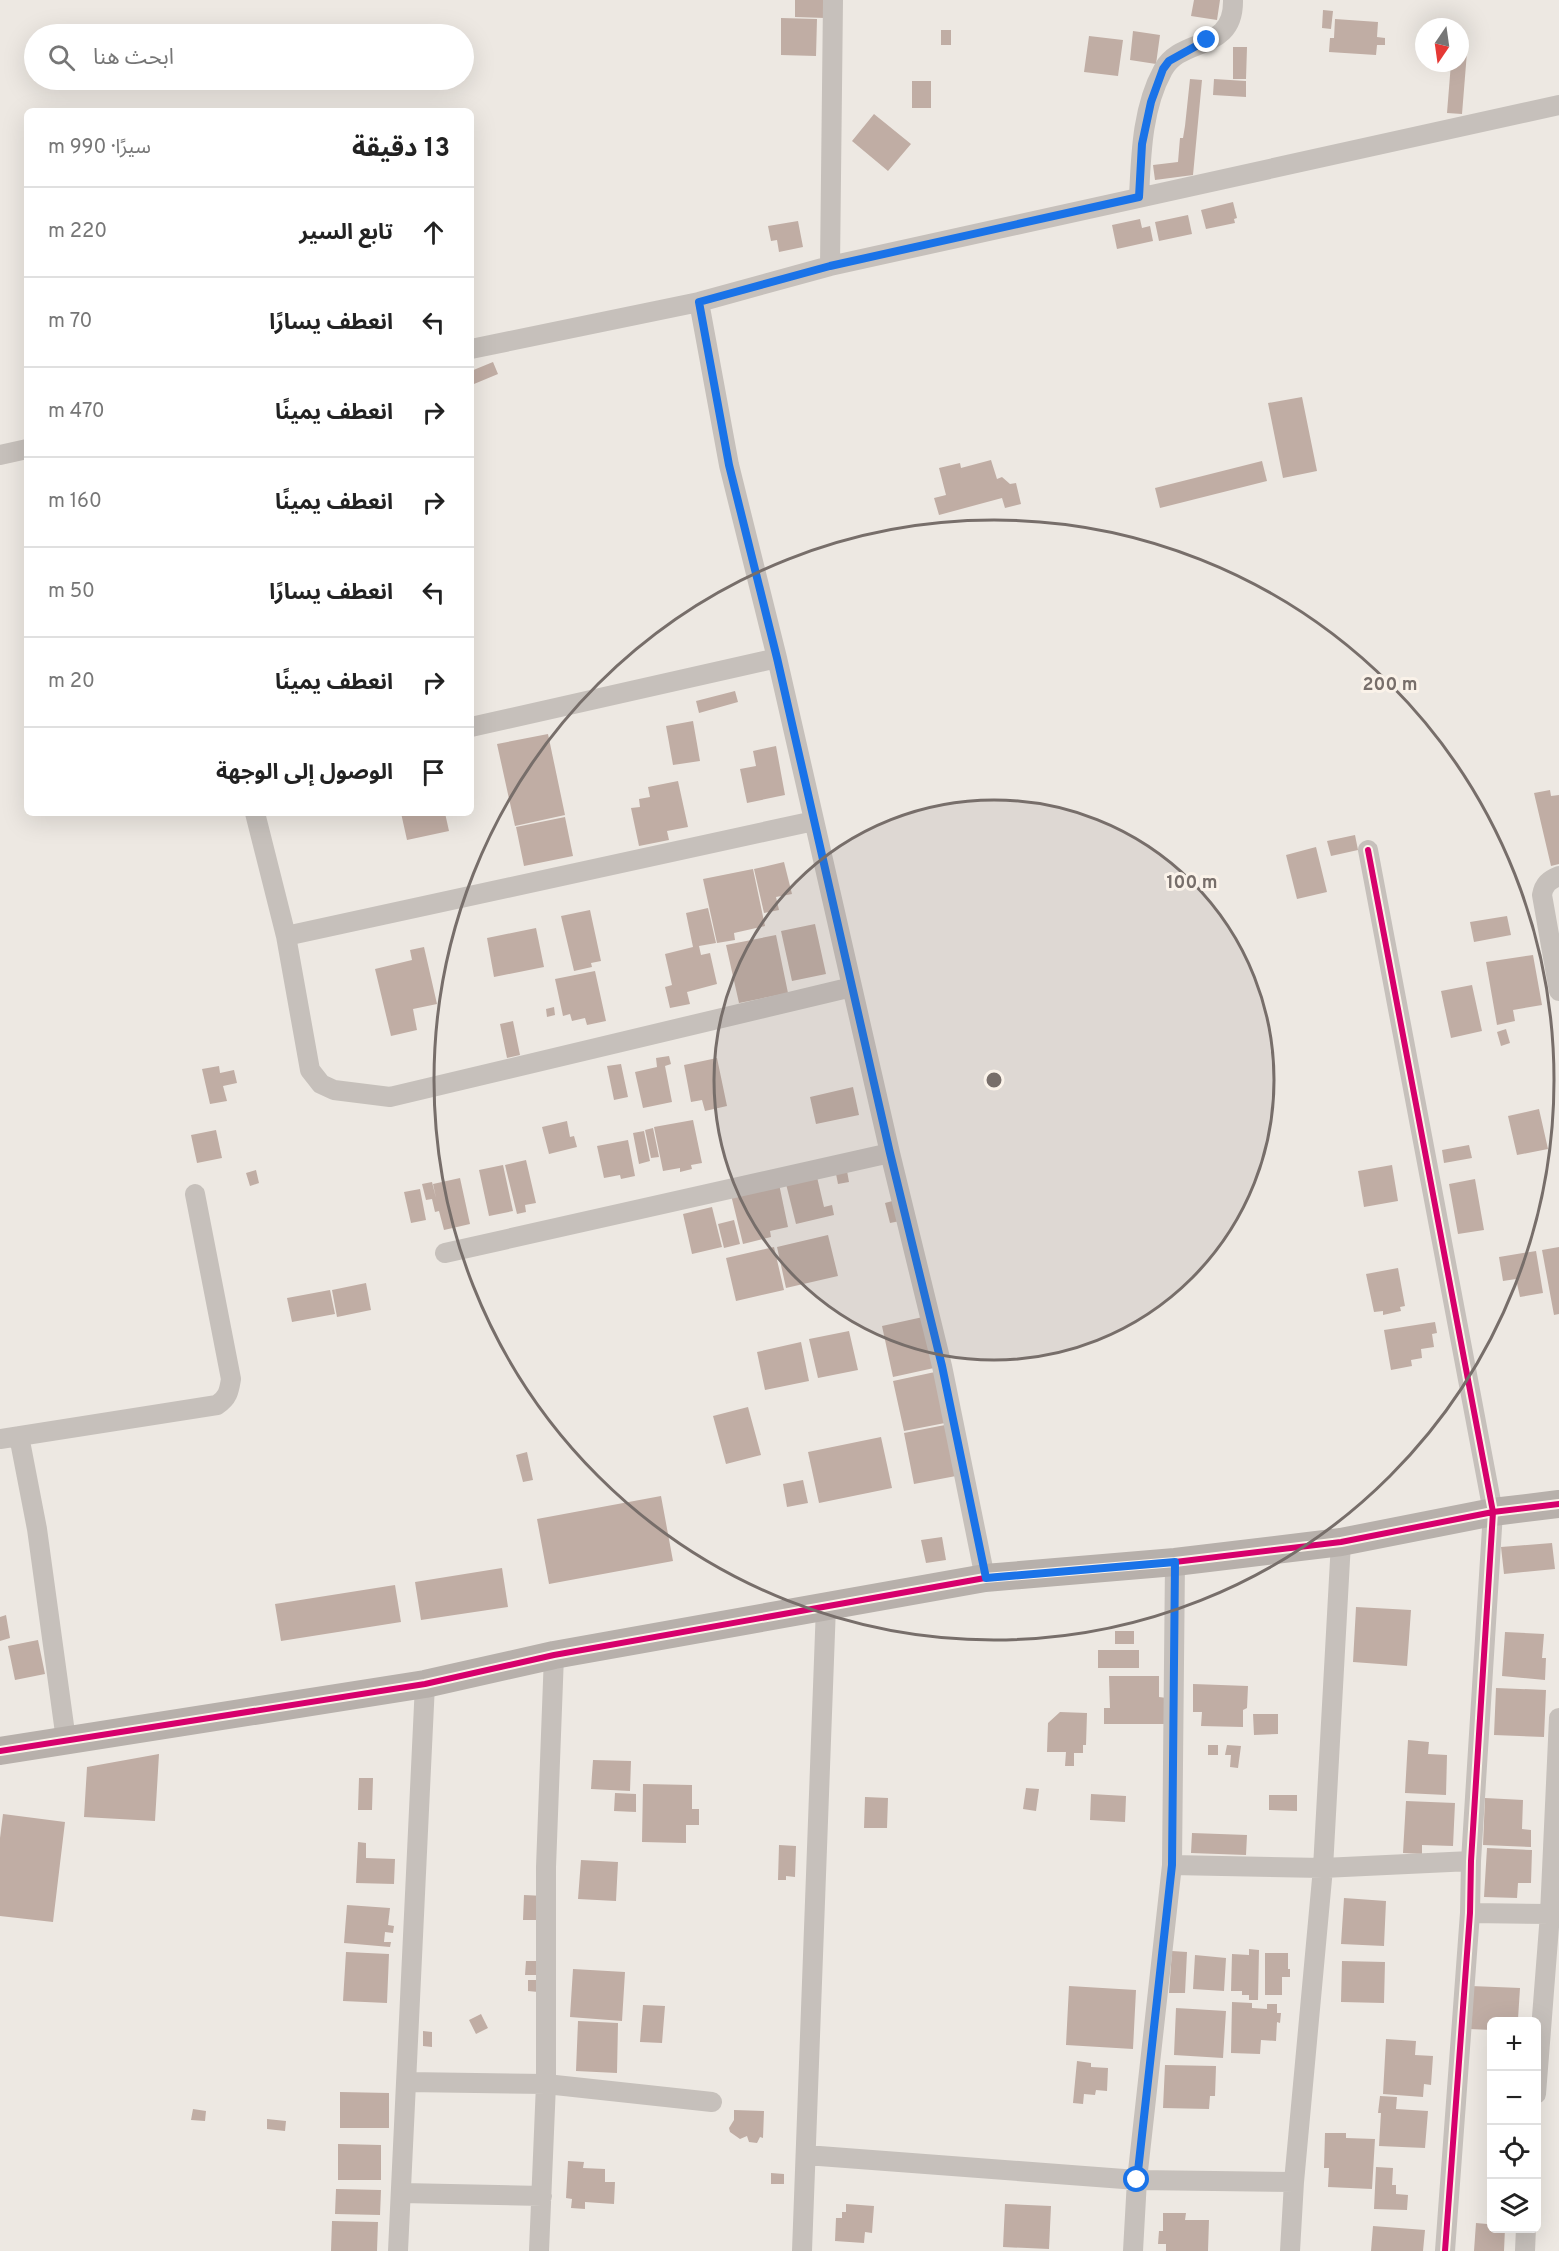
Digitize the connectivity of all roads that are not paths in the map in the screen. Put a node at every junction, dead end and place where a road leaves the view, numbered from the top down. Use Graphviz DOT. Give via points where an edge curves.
graph roads {
  1 [pos="833,0"];
  2 [pos="1233,0"];
  3 [pos="1559,105"];
  4 [pos="1139,197"];
  5 [pos="830,266"];
  6 [pos="699,302"];
  7 [pos="474,349"];
  8 [pos="24,450"];
  9 [pos="0,454"];
  10 [pos="777,658"];
  11 [pos="474,726"];
  12 [pos="256,816"];
  13 [pos="814,821"];
  14 [pos="1368,850"];
  15 [pos="1559,876"];
  16 [pos="286,936"];
  17 [pos="852,987"];
  18 [pos="1559,991"];
  19 [pos="890,1153"];
  20 [pos="195,1194"];
  21 [pos="445,1253"];
  22 [pos="10,1438"];
  23 [pos="1559,1504"];
  24 [pos="1492,1512"];
  25 [pos="1341,1542"];
  26 [pos="1175,1562"];
  27 [pos="986,1578"];
  28 [pos="826,1606"];
  29 [pos="554,1655"];
  30 [pos="425,1684"];
  31 [pos="1559,1718"];
  32 [pos="66,1740"];
  33 [pos="0,1751"];
  34 [pos="1470,1862"];
  35 [pos="1172,1865"];
  36 [pos="1323,1868"];
  37 [pos="1470,1912"];
  38 [pos="1550,1914"];
  39 [pos="1538,2071"];
  40 [pos="406,2082"];
  41 [pos="546,2084"];
  42 [pos="712,2102"];
  43 [pos="806,2155"];
  44 [pos="1137,2180"];
  45 [pos="1294,2182"];
  46 [pos="402,2193"];
  47 [pos="542,2196"];
  48 [pos="1526,2233"];
  49 [pos="398,2251"];
  50 [pos="539,2251"];
  51 [pos="802,2251"];
  52 [pos="1133,2251"];
  53 [pos="1290,2251"];
  54 [pos="1445,2251"];
  55 [pos="1525,2251"];
  1 -- 5 [label="street"];
  2 -- 4 [label="street" via="1230,24 1220,34 1169,61 1163,69 1142,144"];
  3 -- 4 [label="street"];
  4 -- 5 [label="street"];
  5 -- 6 [label="street"];
  6 -- 7 [label="street"];
  6 -- 10 [label="street" via="729,465"];
  8 -- 9 [label="street"];
  10 -- 11 [label="street"];
  10 -- 13 [label="street"];
  12 -- 16 [label="street"];
  13 -- 16 [label="street"];
  13 -- 17 [label="street"];
  14 -- 24 [label="street"];
  15 -- 18 [label="street" via="1550,879 1542,895"];
  16 -- 17 [label="street" via="310,1070 321,1084 334,1090 390,1097"];
  17 -- 19 [label="street"];
  19 -- 21 [label="street"];
  19 -- 27 [label="street" via="942,1366"];
  20 -- 22 [label="street" via="231,1379 225,1400 217,1405"];
  22 -- 32 [label="street" via="37,1529"];
  23 -- 24 [label="street"];
  24 -- 25 [label="street"];
  24 -- 34 [label="street"];
  25 -- 26 [label="street"];
  25 -- 36 [label="street"];
  26 -- 27 [label="street"];
  26 -- 35 [label="street"];
  27 -- 28 [label="street"];
  28 -- 29 [label="street"];
  28 -- 43 [label="street"];
  29 -- 30 [label="street"];
  29 -- 41 [label="street" via="546,1867"];
  30 -- 32 [label="street"];
  30 -- 40 [label="street"];
  31 -- 38 [label="street"];
  32 -- 33 [label="street"];
  34 -- 36 [label="street"];
  34 -- 37 [label="street"];
  35 -- 36 [label="street"];
  35 -- 44 [label="street"];
  36 -- 45 [label="street"];
  37 -- 38 [label="street"];
  37 -- 54 [label="street"];
  38 -- 39 [label="street"];
  40 -- 41 [label="street"];
  40 -- 46 [label="street"];
  41 -- 42 [label="street"];
  41 -- 47 [label="street"];
  43 -- 44 [label="street"];
  43 -- 51 [label="street"];
  44 -- 45 [label="street"];
  44 -- 52 [label="street"];
  45 -- 53 [label="street"];
  46 -- 47 [label="street"];
  46 -- 49 [label="street"];
  47 -- 50 [label="street"];
  48 -- 55 [label="street"];
}
